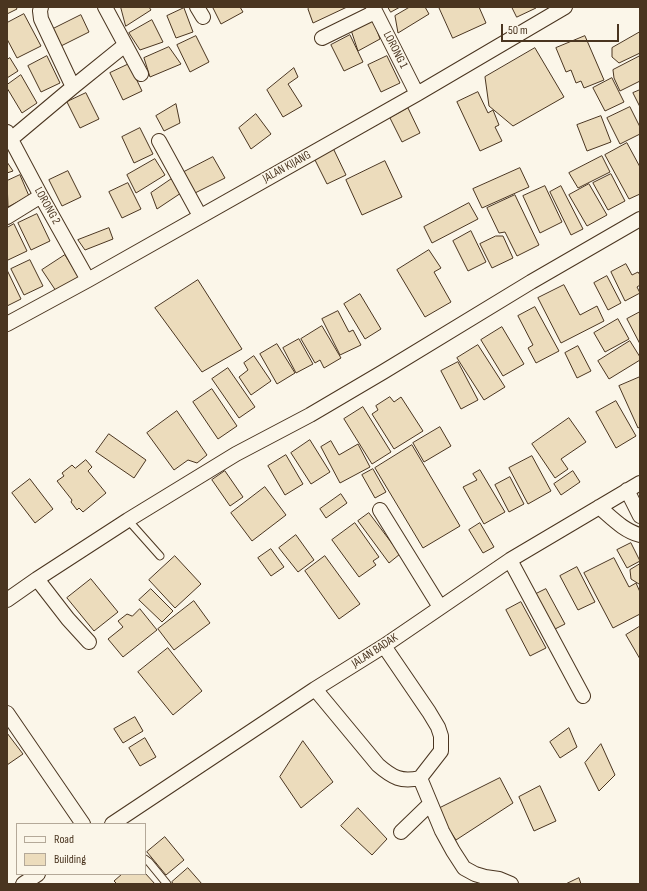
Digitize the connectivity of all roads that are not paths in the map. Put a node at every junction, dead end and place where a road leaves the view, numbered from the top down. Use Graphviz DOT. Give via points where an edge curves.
graph roads {
  1 [pos="41,7"];
  2 [pos="105,7"];
  3 [pos="565,7"];
  4 [pos="374,9"];
  5 [pos="550,11"];
  6 [pos="322,38"];
  7 [pos="125,45"];
  8 [pos="141,74"];
  9 [pos="73,87"];
  10 [pos="417,94"];
  11 [pos="9,135"];
  12 [pos="159,142"];
  13 [pos="41,196"];
  14 [pos="200,216"];
  15 [pos="7,217"];
  16 [pos="640,219"];
  17 [pos="88,280"];
  18 [pos="7,324"];
  19 [pos="640,482"];
  20 [pos="627,490"];
  21 [pos="599,507"];
  22 [pos="380,510"];
  23 [pos="640,516"];
  24 [pos="128,520"];
  25 [pos="640,535"];
  26 [pos="160,556"];
  27 [pos="510,560"];
  28 [pos="37,579"];
  29 [pos="7,600"];
  30 [pos="440,607"];
  31 [pos="89,642"];
  32 [pos="384,646"];
  33 [pos="315,689"];
  34 [pos="583,696"];
  35 [pos="7,714"];
  36 [pos="420,778"];
  37 [pos="430,804"];
  38 [pos="82,823"];
  39 [pos="114,823"];
  40 [pos="401,832"];
  41 [pos="146,860"];
  42 [pos="36,875"];
  43 [pos="23,884"];
  44 [pos="167,884"];
  45 [pos="511,884"];
  1 -- 9 [label="street" via="41,19"];
  2 -- 7 [label="street"];
  3 -- 5 [label="street, JALAN KIJANG"];
  4 -- 6 [label="street"];
  4 -- 10 [label="street, LORONG 1"];
  5 -- 10 [label="street, JALAN KIJANG"];
  7 -- 8 [label="street"];
  7 -- 9 [label="street"];
  9 -- 11 [label="street"];
  10 -- 14 [label="street, JALAN KIJANG"];
  11 -- 13 [label="street, LORONG 2"];
  12 -- 14 [label="street"];
  13 -- 15 [label="street"];
  13 -- 17 [label="street, LORONG 2"];
  14 -- 17 [label="street, JALAN KIJANG"];
  16 -- 24 [label="street" via="323,407 236,454"];
  17 -- 18 [label="street, JALAN KIJANG"];
  19 -- 20 [label="street, JALAN BADAK"];
  20 -- 21 [label="street, JALAN BADAK"];
  20 -- 23 [label="street"];
  21 -- 25 [label="street" via="618,524"];
  21 -- 27 [label="street, JALAN BADAK"];
  22 -- 30 [label="street"];
  24 -- 26 [label="lane"];
  24 -- 28 [label="street"];
  27 -- 30 [label="street, JALAN BADAK"];
  27 -- 34 [label="street"];
  28 -- 29 [label="street"];
  28 -- 31 [label="street"];
  30 -- 32 [label="street, JALAN BADAK"];
  32 -- 33 [label="street, JALAN BADAK"];
  32 -- 36 [label="street" via="429,712 442,736 441,751"];
  33 -- 36 [label="street" via="388,774 409,780"];
  33 -- 39 [label="street, JALAN BADAK"];
  35 -- 38 [label="street"];
  36 -- 37 [label="street"];
  37 -- 40 [label="street"];
  37 -- 45 [label="street" via="442,831 464,868 475,874"];
  41 -- 44 [label="lane"];
  42 -- 43 [label="street"];
}
